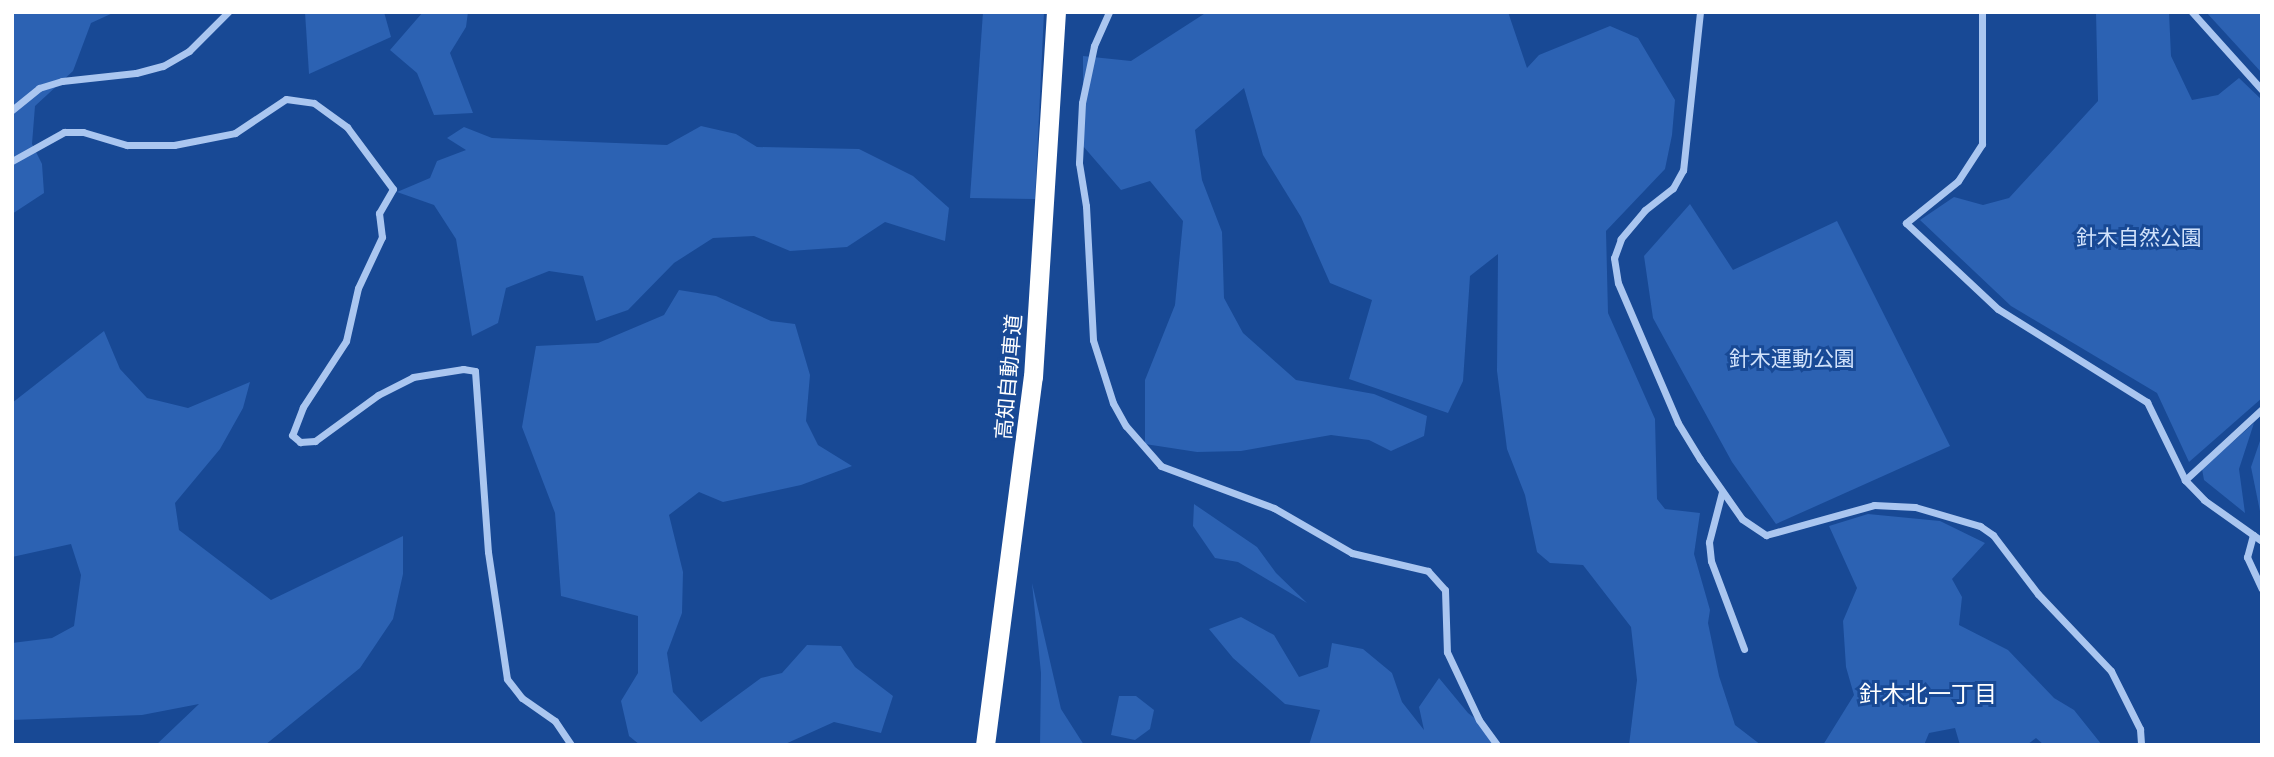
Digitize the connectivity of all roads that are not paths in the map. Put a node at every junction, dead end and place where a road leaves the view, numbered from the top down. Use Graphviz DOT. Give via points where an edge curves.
graph roads {
  1 [pos="228,12"];
  2 [pos="1056,12"];
  3 [pos="1109,12"];
  4 [pos="1700,12"];
  5 [pos="1982,12"];
  6 [pos="2192,12"];
  7 [pos="2262,90"];
  8 [pos="12,110"];
  9 [pos="12,161"];
  10 [pos="2262,409"];
  11 [pos="2185,480"];
  12 [pos="1722,492"];
  13 [pos="2253,535"];
  14 [pos="2262,541"];
  15 [pos="2262,589"];
  16 [pos="1744,649"];
  17 [pos="571,745"];
  18 [pos="985,745"];
  19 [pos="1497,745"];
  20 [pos="2141,745"];
  1 -- 8 [label="street" via="189,51 163,66 136,74 62,81 39,88"];
  2 -- 18 [label="highway, 高知自動車道" via="1033,377"];
  3 -- 19 [label="street" via="1094,46 1082,103 1079,163 1086,206 1093,340 1113,403 1126,426 1161,466 1274,508 1352,553 1428,570 1445,590 1447,652 1474,711"];
  4 -- 12 [label="street" via="1683,170 1673,188 1645,210 1621,239 1614,258 1618,283 1678,423"];
  5 -- 11 [label="street" via="1982,144 1958,181 1906,223 1998,309 2147,402"];
  6 -- 7 [label="street"];
  9 -- 17 [label="street" via="64,132 83,132 127,145 174,145 235,133 286,99 314,103 347,127 393,189 379,213 382,237 358,288 346,341 303,407 292,435 300,442 315,441 378,394 414,377 475,371 488,552 507,678 522,698 555,721"];
  10 -- 11 [label="street"];
  11 -- 13 [label="street" via="2204,500"];
  12 -- 16 [label="street" via="1709,542 1711,561"];
  12 -- 20 [label="street" via="1751,530 1766,535 1874,505 1915,507 1980,526 1993,535 2038,594 2111,671 2140,729"];
  13 -- 14 [label="street"];
  13 -- 15 [label="street" via="2247,557"];
}
